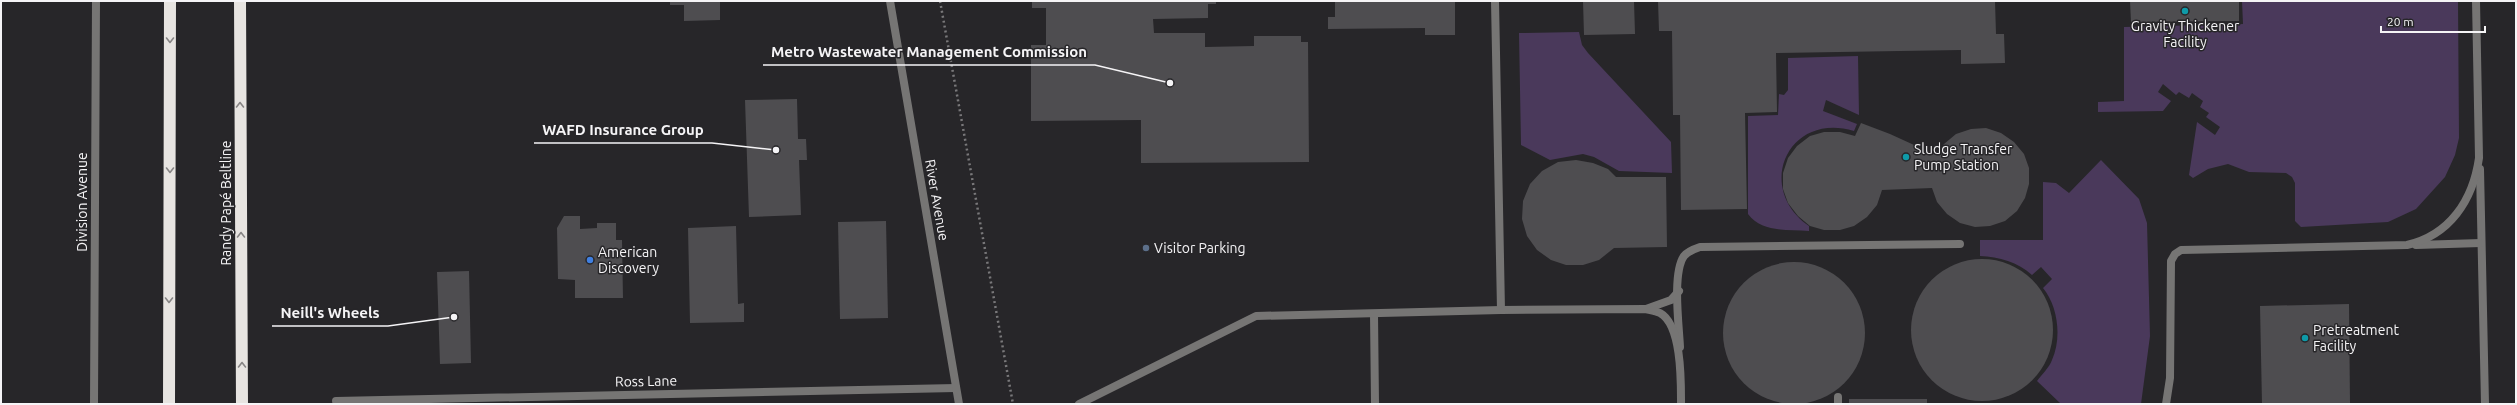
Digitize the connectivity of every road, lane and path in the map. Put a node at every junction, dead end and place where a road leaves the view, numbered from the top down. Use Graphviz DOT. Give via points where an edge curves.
graph roads {
  1 [pos="96,1"];
  2 [pos="170,1"];
  3 [pos="240,1"];
  4 [pos="890,1"];
  5 [pos="940,1"];
  6 [pos="1495,1"];
  7 [pos="2476,1"];
  8 [pos="2479,158"];
  9 [pos="2481,243"];
  10 [pos="1960,244"];
  11 [pos="2407,245"];
  12 [pos="1678,291"];
  13 [pos="1645,309"];
  14 [pos="1501,310"];
  15 [pos="1374,314"];
  16 [pos="1680,368"];
  17 [pos="956,388"];
  18 [pos="336,401"];
  19 [pos="94,404"];
  20 [pos="169,404"];
  21 [pos="242,404"];
  22 [pos="958,404"];
  23 [pos="1013,404"];
  24 [pos="1079,404"];
  25 [pos="1375,404"];
  26 [pos="1681,404"];
  27 [pos="2166,404"];
  28 [pos="2485,404"];
  1 -- 19 [label="street, Division Avenue"];
  2 -- 20 [label="highway, one-way"];
  21 -- 3 [label="highway, Randy Papé Beltline, one-way"];
  4 -- 17 [label="street, River Avenue"];
  5 -- 23 [label="path"];
  6 -- 14 [label="street"];
  7 -- 8 [label="street"];
  8 -- 9 [label="street"];
  8 -- 11 [label="street" via="2473,183 2456,216 2447,226 2421,242"];
  9 -- 11 [label="street"];
  9 -- 28 [label="street"];
  10 -- 12 [label="street" via="1700,247 1684,257 1678,274"];
  11 -- 27 [label="street" via="2181,250 2171,261 2170,378"];
  12 -- 13 [label="street" via="1671,300"];
  12 -- 16 [label="street"];
  13 -- 14 [label="street"];
  13 -- 16 [label="street" via="1660,313 1671,326"];
  14 -- 15 [label="street"];
  15 -- 24 [label="street" via="1256,316"];
  15 -- 25 [label="street"];
  16 -- 26 [label="street"];
  17 -- 18 [label="street, Ross Lane"];
  17 -- 22 [label="street, River Avenue"];
}
